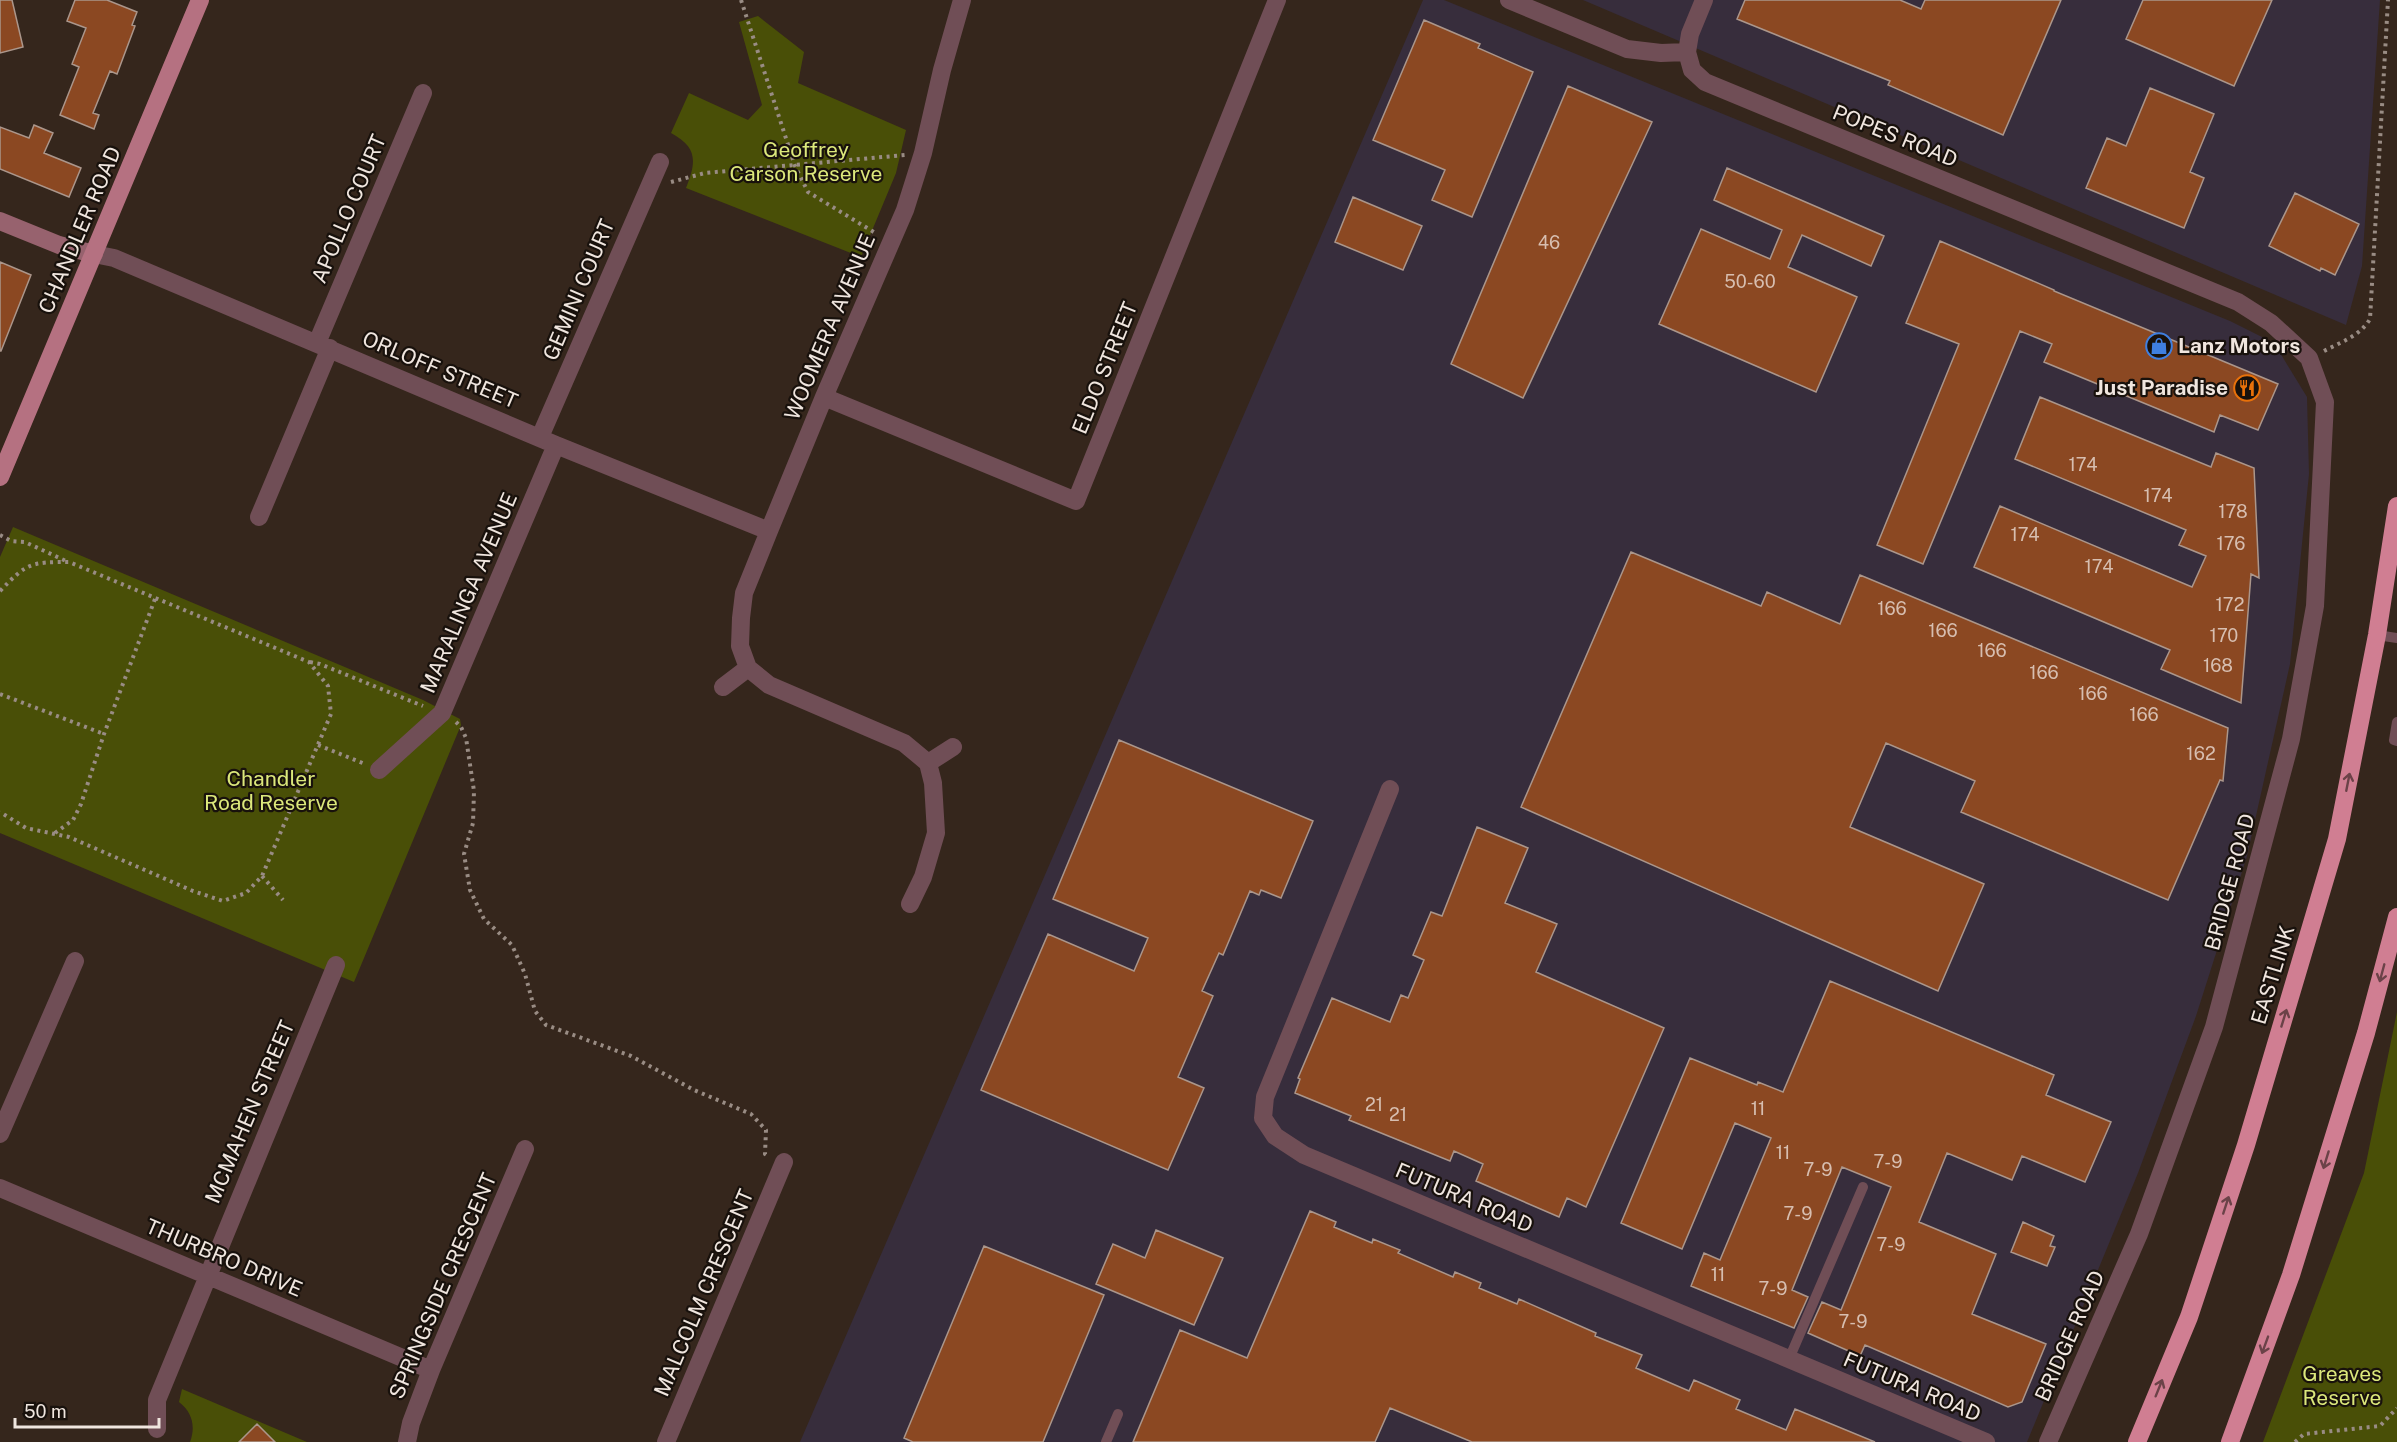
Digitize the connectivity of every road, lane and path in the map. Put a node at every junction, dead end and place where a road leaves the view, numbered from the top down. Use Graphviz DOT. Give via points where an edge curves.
graph roads {
  1 [pos="200,0"];
  2 [pos="741,0"];
  3 [pos="962,0"];
  4 [pos="1277,0"];
  5 [pos="1509,0"];
  6 [pos="1704,0"];
  7 [pos="2388,0"];
  8 [pos="1688,52"];
  9 [pos="423,93"];
  10 [pos="923,153"];
  11 [pos="660,162"];
  12 [pos="795,166"];
  13 [pos="647,188"];
  14 [pos="0,222"];
  15 [pos="892,243"];
  16 [pos="94,254"];
  17 [pos="2271,323"];
  18 [pos="323,345"];
  19 [pos="2309,358"];
  20 [pos="824,397"];
  21 [pos="548,441"];
  22 [pos="0,477"];
  23 [pos="2397,506"];
  24 [pos="259,517"];
  25 [pos="769,531"];
  26 [pos="0,535"];
  27 [pos="69,562"];
  28 [pos="0,591"];
  29 [pos="155,599"];
  30 [pos="2377,635"];
  31 [pos="2397,638"];
  32 [pos="309,662"];
  33 [pos="748,668"];
  34 [pos="723,687"];
  35 [pos="0,694"];
  36 [pos="442,713"];
  37 [pos="2397,722"];
  38 [pos="104,734"];
  39 [pos="2397,741"];
  40 [pos="318,745"];
  41 [pos="953,747"];
  42 [pos="928,763"];
  43 [pos="379,770"];
  44 [pos="1390,789"];
  45 [pos="0,812"];
  46 [pos="55,833"];
  47 [pos="262,876"];
  48 [pos="283,900"];
  49 [pos="910,904"];
  50 [pos="2397,916"];
  51 [pos="75,961"];
  52 [pos="336,965"];
  53 [pos="0,1134"];
  54 [pos="525,1149"];
  55 [pos="782,1166"];
  56 [pos="1863,1186"];
  57 [pos="0,1188"];
  58 [pos="206,1276"];
  59 [pos="1789,1359"];
  60 [pos="431,1370"];
  61 [pos="2397,1408"];
  62 [pos="1118,1414"];
  63 [pos="157,1429"];
  64 [pos="407,1442"];
  65 [pos="666,1442"];
  66 [pos="1106,1442"];
  67 [pos="1986,1442"];
  68 [pos="2048,1442"];
  69 [pos="2137,1442"];
  70 [pos="2230,1442"];
  71 [pos="2295,1442"];
  1 -- 16 [label="main road, CHANDLER ROAD"];
  2 -- 12 [label="path"];
  3 -- 10 [label="street, WOOMERA AVENUE"];
  4 -- 20 [label="street, ELDO STREET" via="1076,501"];
  5 -- 8 [label="street" via="1627,49"];
  6 -- 8 [label="street" via="1690,34"];
  7 -- 19 [label="path" via="2370,319 2357,334"];
  8 -- 17 [label="street, POPES ROAD" via="1692,70 1705,82 2238,302"];
  9 -- 18 [label="street, APOLLO COURT"];
  10 -- 12 [label="path"];
  10 -- 15 [label="street, WOOMERA AVENUE"];
  11 -- 13 [label="street, GEMINI COURT"];
  12 -- 13 [label="path" via="705,174"];
  12 -- 15 [label="path" via="808,192"];
  13 -- 21 [label="street, GEMINI COURT"];
  14 -- 16 [label="street"];
  15 -- 20 [label="street, WOOMERA AVENUE"];
  16 -- 18 [label="street, ORLOFF STREET" via="114,258"];
  16 -- 22 [label="main road, CHANDLER ROAD"];
  17 -- 19 [label="street, BRIDGE ROAD"];
  18 -- 21 [label="street, ORLOFF STREET"];
  18 -- 24 [label="street, APOLLO COURT"];
  19 -- 68 [label="street, BRIDGE ROAD" via="2325,402 2316,594 2291,739 2214,1027 2139,1234"];
  20 -- 25 [label="street, WOOMERA AVENUE"];
  21 -- 25 [label="street, ORLOFF STREET"];
  21 -- 36 [label="street, MARALINGA AVENUE"];
  23 -- 30 [label="highway, EASTLINK"];
  25 -- 33 [label="street, WOOMERA AVENUE" via="744,593 740,646"];
  26 -- 27 [label="path"];
  27 -- 28 [label="path" via="44,562 22,568"];
  27 -- 29 [label="path"];
  29 -- 32 [label="path"];
  29 -- 38 [label="path"];
  30 -- 31 [label="lane"];
  69 -- 30 [label="highway, EASTLINK, one-way" via="2188,1317 2288,1005 2337,839"];
  32 -- 36 [label="path"];
  32 -- 40 [label="path" via="328,686 331,714"];
  33 -- 34 [label="street"];
  33 -- 42 [label="street" via="769,685 904,743"];
  35 -- 38 [label="path"];
  36 -- 43 [label="street, MARALINGA AVENUE"];
  36 -- 55 [label="path" via="461,727 466,738 474,791 473,823 464,854 470,890 484,920 512,945 535,1011 546,1025 631,1056 694,1090 751,1114 766,1130 765,1154"];
  37 -- 39 [label="lane"];
  38 -- 46 [label="path" via="81,804 73,820"];
  40 -- 43 [label="path"];
  40 -- 47 [label="path"];
  41 -- 42 [label="street"];
  42 -- 49 [label="street" via="936,833"];
  44 -- 59 [label="street, FUTURA ROAD" via="1264,1097 1263,1118 1275,1136 1304,1155"];
  45 -- 46 [label="path" via="27,828"];
  46 -- 47 [label="path" via="223,901 246,893"];
  47 -- 48 [label="path"];
  50 -- 70 [label="highway, one-way" via="2366,1033 2290,1275"];
  51 -- 53 [label="street"];
  52 -- 58 [label="street, MCMAHEN STREET"];
  54 -- 60 [label="street, SPRINGSIDE CRESCENT"];
  55 -- 65 [label="street, MALCOLM CRESCENT"];
  56 -- 59 [label="lane"];
  57 -- 58 [label="street, THURBRO DRIVE"];
  58 -- 60 [label="street, THURBRO DRIVE"];
  58 -- 63 [label="street, MCMAHEN STREET" via="157,1400"];
  59 -- 67 [label="street, FUTURA ROAD"];
  60 -- 64 [label="street, SPRINGSIDE CRESCENT"];
  61 -- 71 [label="path" via="2380,1426 2304,1434"];
  62 -- 66 [label="lane"];
}
